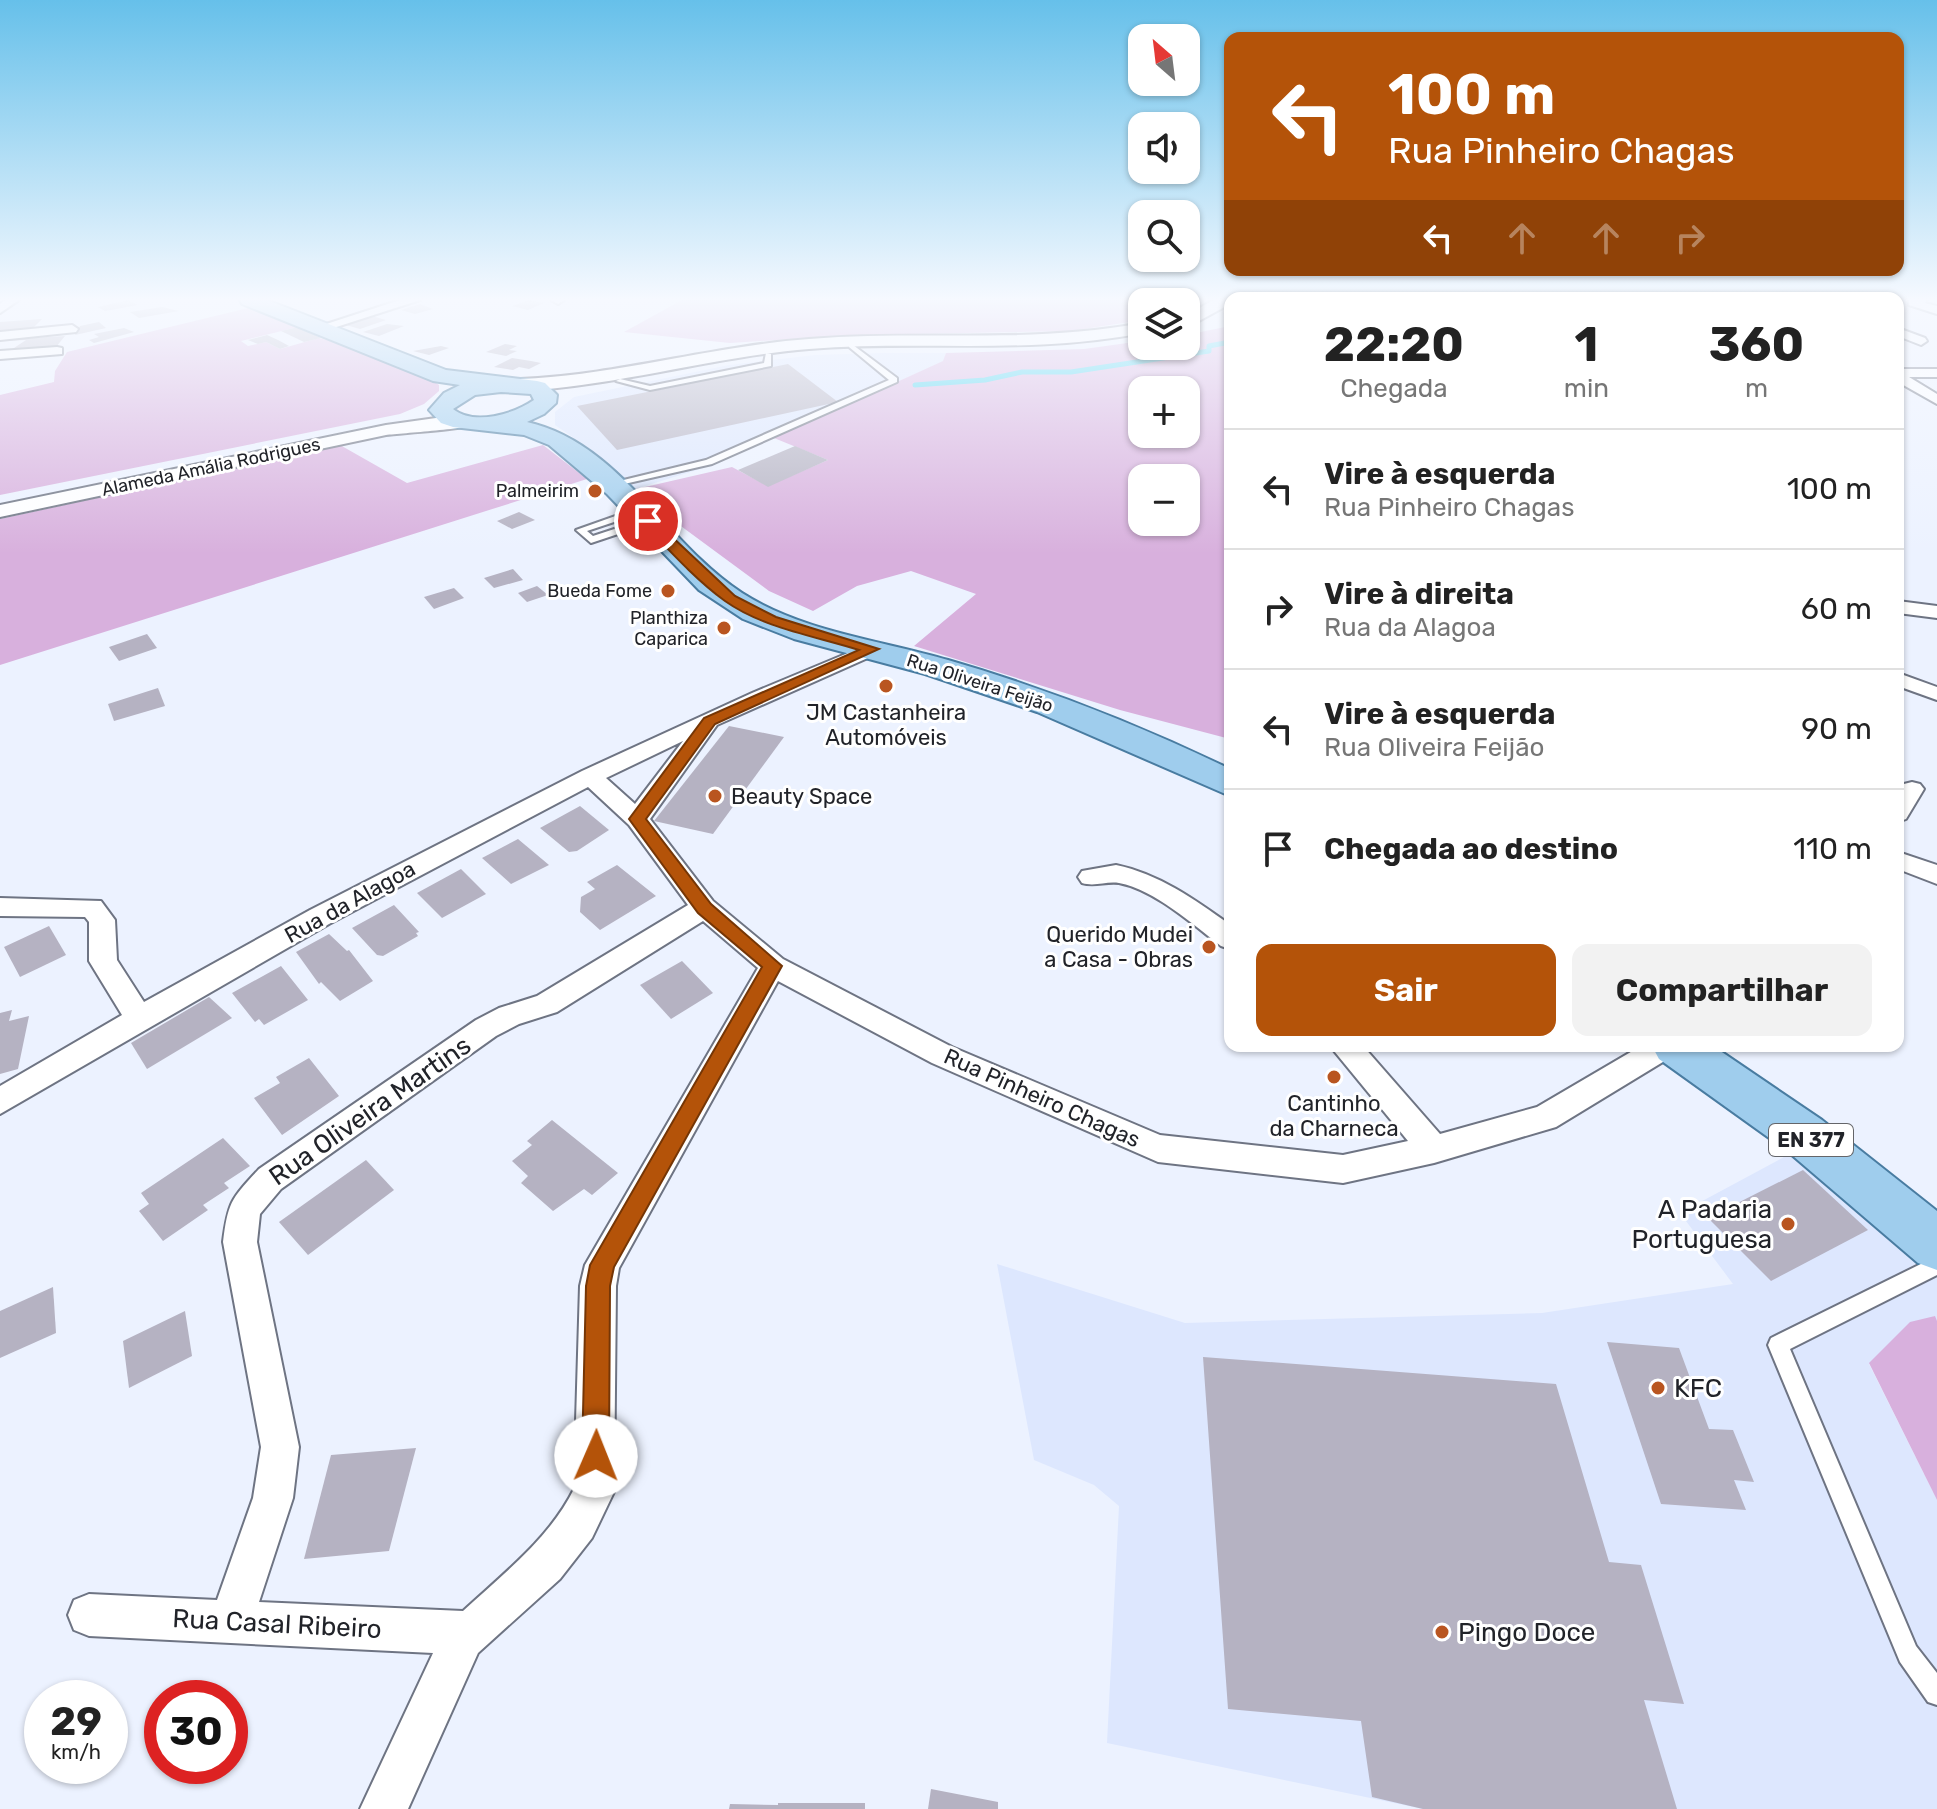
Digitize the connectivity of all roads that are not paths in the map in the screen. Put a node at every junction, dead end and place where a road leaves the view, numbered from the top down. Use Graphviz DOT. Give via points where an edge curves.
graph roads {
  1 [pos="447,384"];
  2 [pos="506,384"];
  3 [pos="522,384"];
  4 [pos="612,384"];
  5 [pos="884,384"];
  6 [pos="1914,384"];
  7 [pos="511,385"];
  8 [pos="1937,400"];
  9 [pos="447,401"];
  10 [pos="545,415"];
  11 [pos="478,423"];
  12 [pos="611,484"];
  13 [pos="0,501"];
  14 [pos="0,511"];
  15 [pos="643,516"];
  16 [pos="1904,608"];
  17 [pos="1937,612"];
  18 [pos="872,649"];
  19 [pos="1904,681"];
  20 [pos="1937,694"];
  21 [pos="710,721"];
  22 [pos="590,776"];
  23 [pos="1224,781"];
  24 [pos="1912,789"];
  25 [pos="1904,803"];
  26 [pos="637,819"];
  27 [pos="1904,862"];
  28 [pos="1937,875"];
  29 [pos="1091,877"];
  30 [pos="0,907"];
  31 [pos="704,908"];
  32 [pos="1224,935"];
  33 [pos="773,966"];
  34 [pos="139,1017"];
  35 [pos="1350,1052"];
  36 [pos="1656,1052"];
  37 [pos="1685,1052"];
  38 [pos="0,1101"];
  39 [pos="1434,1149"];
  40 [pos="1937,1245"];
  41 [pos="1937,1265"];
  42 [pos="89,1615"];
  43 [pos="231,1622"];
  44 [pos="465,1633"];
  45 [pos="1937,1693"];
  46 [pos="384,1809"];
  1 -- 9 [label="main road"];
  2 -- 7 [label="main road"];
  3 -- 7 [label="main road"];
  4 -- 10 [label="main road"];
  5 -- 12 [label="lane" via="709,462"];
  6 -- 8 [label="street"];
  7 -- 9 [label="main road" via="472,390"];
  7 -- 10 [label="main road" via="537,388 546,395"];
  9 -- 11 [label="main road" via="441,410 445,416"];
  9 -- 13 [label="street, Alameda Amália Rodrigues" via="403,418"];
  10 -- 11 [label="main road, Rua Oliveira Feijão" via="521,427"];
  10 -- 12 [label="main road, Rua Oliveira Feijão"];
  11 -- 14 [label="street, Alameda Amália Rodrigues" via="386,430"];
  12 -- 15 [label="main road, Rua Oliveira Feijão"];
  15 -- 15 [label="lane" via="581,530 591,540"];
  15 -- 18 [label="main road, Rua Oliveira Feijão" via="712,584 742,605 798,629"];
  16 -- 17 [label="street"];
  18 -- 21 [label="street, Rua da Alagoa"];
  18 -- 23 [label="main road, Rua Oliveira Feijão" via="1017,693"];
  19 -- 20 [label="street"];
  21 -- 22 [label="street, Rua da Alagoa"];
  21 -- 26 [label="street, Rua da Alagoa"];
  22 -- 26 [label="street, Rua Pinheiro Chagas"];
  22 -- 34 [label="street, Rua da Alagoa"];
  24 -- 25 [label="street"];
  26 -- 31 [label="street, Rua Pinheiro Chagas"];
  27 -- 28 [label="street"];
  29 -- 32 [label="street" via="1117,874 1136,880"];
  30 -- 34 [label="street" via="92,908 102,920 103,961"];
  31 -- 33 [label="street, Rua Pinheiro Chagas"];
  31 -- 43 [label="street, Rua Oliveira Martins" via="547,1004 486,1028 270,1179 244,1208 240,1242 280,1447 273,1498"];
  33 -- 39 [label="street, Rua Pinheiro Chagas" via="942,1055 1158,1148 1343,1169"];
  33 -- 44 [label="street" via="602,1265 594,1492 578,1524 545,1564 469,1635"];
  34 -- 38 [label="street, Rua da Alagoa"];
  35 -- 39 [label="street"];
  36 -- 39 [label="street, Rua Pinheiro Chagas" via="1545,1118"];
  37 -- 40 [label="main road, EN 377" via="1804,1135"];
  41 -- 45 [label="lane" via="1778,1345 1908,1654"];
  42 -- 43 [label="street, Rua Casal Ribeiro"];
  43 -- 44 [label="street, Rua Casal Ribeiro"];
  44 -- 46 [label="street"];
}
